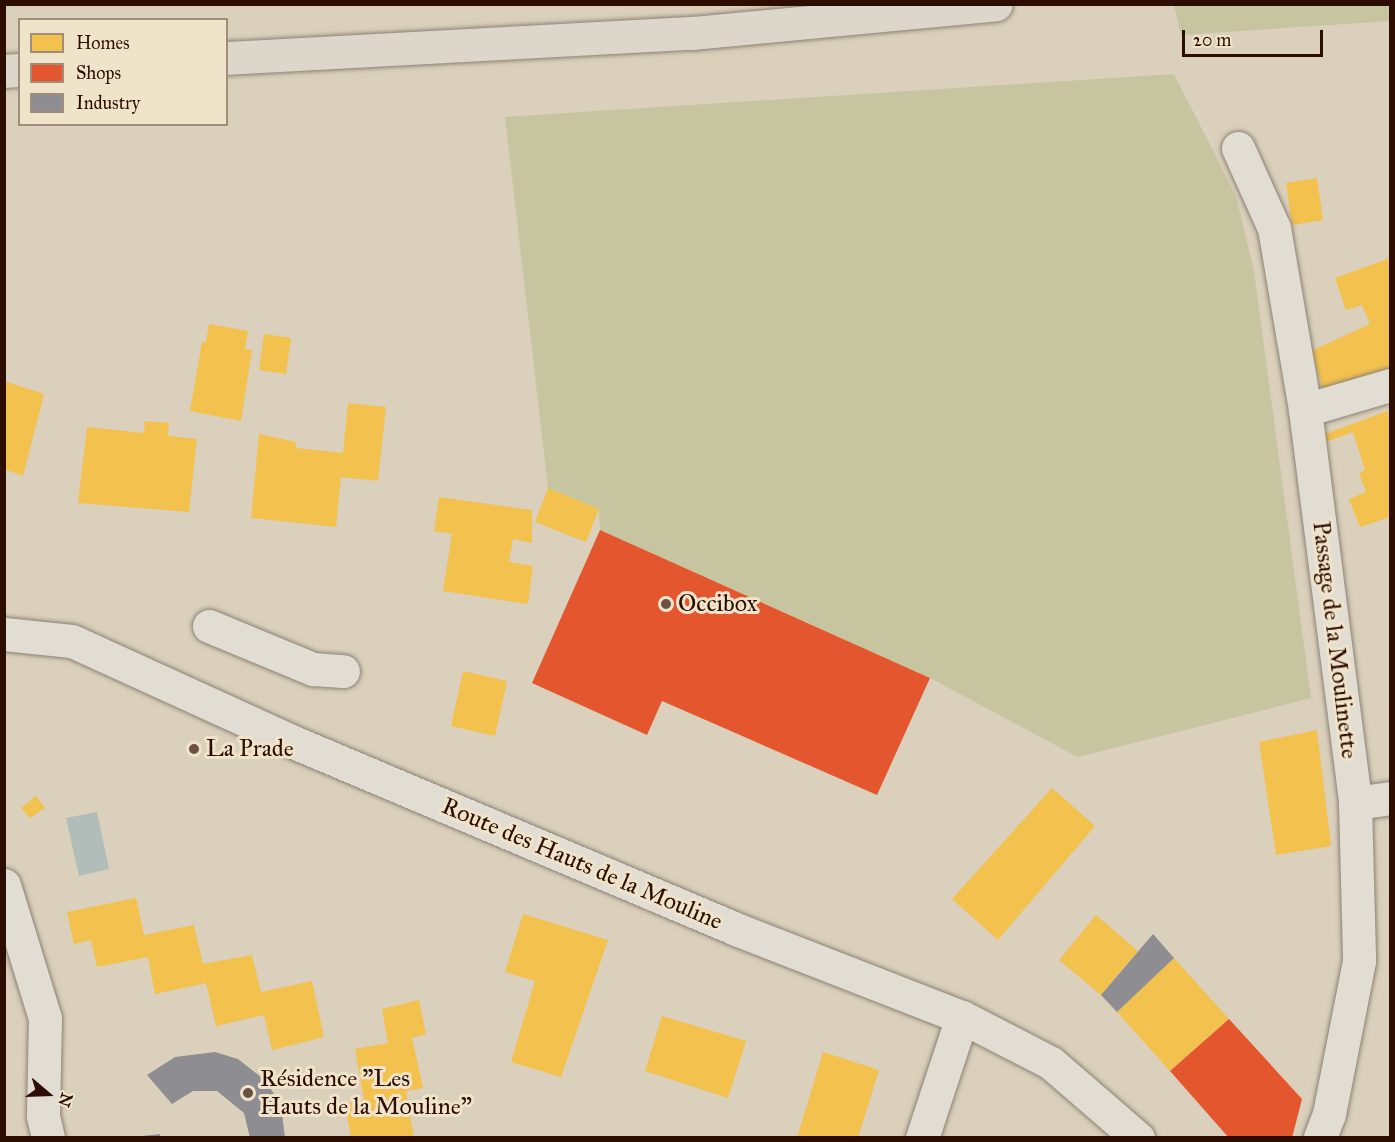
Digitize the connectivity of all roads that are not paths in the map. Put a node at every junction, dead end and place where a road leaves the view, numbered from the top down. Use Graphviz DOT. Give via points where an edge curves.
graph roads {
  1 [pos="996,4"];
  2 [pos="228,58"];
  3 [pos="1238,148"];
  4 [pos="1390,385"];
  5 [pos="1305,410"];
  6 [pos="209,626"];
  7 [pos="4,634"];
  8 [pos="343,670"];
  9 [pos="1390,798"];
  10 [pos="1355,803"];
  11 [pos="4,885"];
  12 [pos="962,1017"];
  13 [pos="48,1137"];
  14 [pos="922,1137"];
  15 [pos="1138,1137"];
  16 [pos="1320,1137"];
  1 -- 2 [label="highway" via="692,33"];
  3 -- 5 [label="street, Passage de la Moulinette" via="1274,228"];
  4 -- 5 [label="street"];
  5 -- 10 [label="street, Passage de la Moulinette"];
  6 -- 8 [label="street" via="314,669"];
  7 -- 12 [label="street, Route des Hauts de la Mouline" via="72,641 291,741 682,906"];
  9 -- 10 [label="street"];
  10 -- 16 [label="street, Passage de la Moulinette" via="1359,961 1329,1114"];
  11 -- 13 [label="street" via="45,1018 43,1116"];
  12 -- 14 [label="street"];
  12 -- 15 [label="street, Route des Hauts de la Mouline" via="1051,1063"];
}
